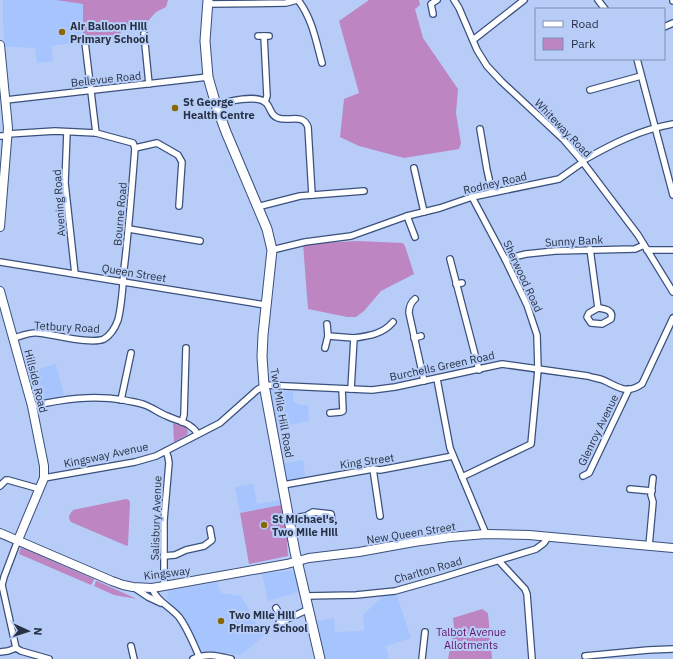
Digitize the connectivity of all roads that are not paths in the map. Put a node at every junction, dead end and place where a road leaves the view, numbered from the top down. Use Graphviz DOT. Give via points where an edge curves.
graph roads {
  1 [pos="298,0"];
  2 [pos="437,0"];
  3 [pos="454,0"];
  4 [pos="524,0"];
  5 [pos="598,0"];
  6 [pos="208,2"];
  7 [pos="604,8"];
  8 [pos="433,14"];
  9 [pos="144,34"];
  10 [pos="264,36"];
  11 [pos="472,40"];
  12 [pos="85,42"];
  13 [pos="0,45"];
  14 [pos="636,60"];
  15 [pos="322,63"];
  16 [pos="641,76"];
  17 [pos="208,77"];
  18 [pos="149,84"];
  19 [pos="590,90"];
  20 [pos="91,91"];
  21 [pos="6,100"];
  22 [pos="265,102"];
  23 [pos="216,105"];
  24 [pos="673,124"];
  25 [pos="655,128"];
  26 [pos="480,129"];
  27 [pos="67,132"];
  28 [pos="96,133"];
  29 [pos="5,135"];
  30 [pos="135,148"];
  31 [pos="583,161"];
  32 [pos="414,168"];
  33 [pos="364,192"];
  34 [pos="492,192"];
  35 [pos="312,195"];
  36 [pos="673,195"];
  37 [pos="472,197"];
  38 [pos="180,206"];
  39 [pos="258,207"];
  40 [pos="424,212"];
  41 [pos="407,216"];
  42 [pos="0,227"];
  43 [pos="129,229"];
  44 [pos="415,237"];
  45 [pos="200,241"];
  46 [pos="646,248"];
  47 [pos="590,249"];
  48 [pos="272,250"];
  49 [pos="673,250"];
  50 [pos="450,259"];
  51 [pos="505,259"];
  52 [pos="0,262"];
  53 [pos="75,274"];
  54 [pos="123,282"];
  55 [pos="0,291"];
  56 [pos="673,292"];
  57 [pos="415,299"];
  58 [pos="266,305"];
  59 [pos="598,308"];
  60 [pos="673,318"];
  61 [pos="393,322"];
  62 [pos="327,324"];
  63 [pos="328,336"];
  64 [pos="421,336"];
  65 [pos="14,338"];
  66 [pos="354,338"];
  67 [pos="414,338"];
  68 [pos="186,348"];
  69 [pos="325,348"];
  70 [pos="131,353"];
  71 [pos="479,370"];
  72 [pos="538,370"];
  73 [pos="437,379"];
  74 [pos="424,381"];
  75 [pos="264,386"];
  76 [pos="342,389"];
  77 [pos="351,389"];
  78 [pos="629,389"];
  79 [pos="121,400"];
  80 [pos="32,406"];
  81 [pos="330,413"];
  82 [pos="182,422"];
  83 [pos="198,434"];
  84 [pos="166,451"];
  85 [pos="453,456"];
  86 [pos="373,469"];
  87 [pos="462,476"];
  88 [pos="583,476"];
  89 [pos="44,478"];
  90 [pos="653,478"];
  91 [pos="283,485"];
  92 [pos="0,486"];
  93 [pos="40,489"];
  94 [pos="630,489"];
  95 [pos="652,491"];
  96 [pos="380,516"];
  97 [pos="289,518"];
  98 [pos="332,519"];
  99 [pos="210,529"];
  100 [pos="0,533"];
  101 [pos="486,534"];
  102 [pos="548,537"];
  103 [pos="18,540"];
  104 [pos="649,546"];
  105 [pos="673,548"];
  106 [pos="164,556"];
  107 [pos="297,561"];
  108 [pos="499,561"];
  109 [pos="164,586"];
  110 [pos="133,587"];
  111 [pos="152,588"];
  112 [pos="305,596"];
  113 [pos="164,604"];
  114 [pos="276,608"];
  115 [pos="309,609"];
  116 [pos="424,632"];
  117 [pos="131,646"];
  118 [pos="16,648"];
  119 [pos="673,650"];
  120 [pos="0,652"];
  121 [pos="198,656"];
  122 [pos="585,656"];
  123 [pos="49,659"];
  124 [pos="134,659"];
  125 [pos="193,659"];
  126 [pos="231,659"];
  127 [pos="320,659"];
  128 [pos="422,659"];
  129 [pos="532,659"];
  1 -- 6 [label="street" via="286,3"];
  1 -- 15 [label="street" via="313,29"];
  2 -- 8 [label="street" via="431,4"];
  3 -- 11 [label="street, Whiteway Road"];
  4 -- 11 [label="street"];
  5 -- 7 [label="street"];
  6 -- 17 [label="main road, Two Mile Hill Road" via="205,41"];
  9 -- 18 [label="street"];
  10 -- 22 [label="street" via="267,96"];
  11 -- 31 [label="street, Whiteway Road" via="494,74"];
  12 -- 20 [label="street"];
  13 -- 21 [label="street"];
  14 -- 16 [label="street"];
  16 -- 19 [label="street"];
  16 -- 25 [label="street"];
  17 -- 18 [label="street, Bellevue Road"];
  17 -- 23 [label="main road, Two Mile Hill Road"];
  18 -- 20 [label="street, Bellevue Road"];
  20 -- 21 [label="street, Bellevue Road"];
  20 -- 28 [label="street"];
  21 -- 29 [label="street"];
  22 -- 23 [label="street" via="247,99"];
  22 -- 35 [label="street" via="275,117 298,119 307,124"];
  23 -- 39 [label="main road, Two Mile Hill Road"];
  24 -- 25 [label="street, Rodney Road"];
  25 -- 31 [label="street, Rodney Road" via="620,140"];
  25 -- 36 [label="street"];
  26 -- 34 [label="street"];
  27 -- 28 [label="street"];
  27 -- 29 [label="street"];
  27 -- 53 [label="street, Avening Road" via="66,183"];
  28 -- 30 [label="street" via="133,143"];
  29 -- 42 [label="street"];
  30 -- 38 [label="street" via="157,143 178,155 182,162"];
  30 -- 43 [label="street, Bourne Road"];
  31 -- 34 [label="street, Rodney Road" via="559,179"];
  31 -- 46 [label="street, Whiteway Road"];
  32 -- 40 [label="street"];
  33 -- 35 [label="street"];
  34 -- 37 [label="street, Rodney Road"];
  35 -- 39 [label="street"];
  37 -- 40 [label="street, Rodney Road"];
  37 -- 51 [label="street, Sherwood Road"];
  39 -- 48 [label="main road, Two Mile Hill Road"];
  40 -- 41 [label="street, Rodney Road"];
  41 -- 44 [label="street"];
  41 -- 48 [label="street, Rodney Road" via="352,236 305,242"];
  43 -- 45 [label="street"];
  43 -- 54 [label="street, Bourne Road"];
  46 -- 47 [label="street, Sunny Bank"];
  46 -- 49 [label="street, Sunny Bank"];
  46 -- 56 [label="street, Whiteway Road"];
  47 -- 51 [label="street, Sunny Bank" via="533,253"];
  47 -- 59 [label="street"];
  48 -- 58 [label="main road, Two Mile Hill Road"];
  50 -- 71 [label="street" via="459,283"];
  51 -- 72 [label="street, Sherwood Road" via="533,320 537,335"];
  52 -- 53 [label="street, Queen Street"];
  53 -- 54 [label="street, Queen Street"];
  54 -- 58 [label="street, Queen Street"];
  54 -- 65 [label="street, Tetbury Road" via="115,328 104,339 84,340 36,333"];
  55 -- 65 [label="street, Hillside Road"];
  57 -- 67 [label="street" via="409,306"];
  58 -- 75 [label="main road, Two Mile Hill Road" via="262,357"];
  60 -- 78 [label="street" via="642,384 635,389"];
  61 -- 66 [label="street" via="380,332"];
  62 -- 63 [label="street"];
  63 -- 66 [label="street"];
  63 -- 69 [label="street"];
  64 -- 67 [label="street"];
  65 -- 80 [label="street, Hillside Road"];
  66 -- 77 [label="street"];
  67 -- 74 [label="street"];
  68 -- 82 [label="street"];
  70 -- 79 [label="street"];
  71 -- 72 [label="street, Burchells Green Road" via="502,364"];
  71 -- 73 [label="street, Burchells Green Road"];
  72 -- 78 [label="street, Burchells Green Road" via="588,376 624,390"];
  72 -- 87 [label="street, Sherwood Road" via="531,444"];
  73 -- 74 [label="street, Burchells Green Road"];
  73 -- 85 [label="street"];
  74 -- 77 [label="street, Burchells Green Road" via="372,390"];
  75 -- 76 [label="street, Burchells Green Road"];
  75 -- 83 [label="street, Kingsway Avenue" via="220,423"];
  75 -- 91 [label="main road, Two Mile Hill Road"];
  76 -- 77 [label="street, Burchells Green Road"];
  76 -- 81 [label="street" via="343,411"];
  78 -- 88 [label="street, Glenroy Avenue" via="589,473"];
  79 -- 80 [label="street" via="63,399"];
  79 -- 82 [label="street" via="144,404"];
  80 -- 89 [label="street, Hillside Road"];
  82 -- 83 [label="street" via="194,427"];
  83 -- 84 [label="street, Kingsway Avenue"];
  84 -- 89 [label="street, Kingsway Avenue" via="135,462"];
  84 -- 106 [label="street, Salisbury Avenue" via="169,463"];
  85 -- 86 [label="street, King Street"];
  85 -- 87 [label="street"];
  86 -- 91 [label="street, King Street"];
  86 -- 96 [label="street"];
  87 -- 101 [label="street"];
  89 -- 93 [label="street"];
  90 -- 95 [label="street"];
  91 -- 97 [label="main road, Two Mile Hill Road"];
  92 -- 93 [label="street" via="8,480"];
  93 -- 103 [label="street"];
  94 -- 95 [label="street"];
  95 -- 104 [label="street"];
  97 -- 98 [label="street" via="306,516 313,512 331,514"];
  97 -- 107 [label="main road, Two Mile Hill Road"];
  99 -- 106 [label="street" via="212,540 204,546"];
  100 -- 103 [label="street, Kingsway"];
  101 -- 102 [label="street, New Queen Street"];
  101 -- 107 [label="street, New Queen Street" via="414,542"];
  102 -- 104 [label="street"];
  102 -- 108 [label="street, Charlton Road" via="536,549"];
  103 -- 110 [label="street, Kingsway" via="112,581"];
  103 -- 118 [label="street" via="2,585"];
  104 -- 105 [label="street"];
  106 -- 109 [label="street, Salisbury Avenue"];
  107 -- 109 [label="street, Kingsway"];
  107 -- 112 [label="main road, Two Mile Hill Road"];
  108 -- 112 [label="street, Charlton Road" via="395,591"];
  108 -- 129 [label="street" via="527,594"];
  109 -- 111 [label="street, Kingsway"];
  110 -- 111 [label="street, Kingsway"];
  110 -- 113 [label="street"];
  111 -- 113 [label="street"];
  112 -- 115 [label="main road, Two Mile Hill Road"];
  113 -- 121 [label="street" via="182,621"];
  114 -- 115 [label="street" via="282,622"];
  115 -- 127 [label="main road, Two Mile Hill Road"];
  116 -- 128 [label="street"];
  117 -- 124 [label="street"];
  118 -- 120 [label="street"];
  118 -- 123 [label="street"];
  119 -- 122 [label="street"];
  121 -- 125 [label="street"];
  121 -- 126 [label="street" via="211,655"];
}
